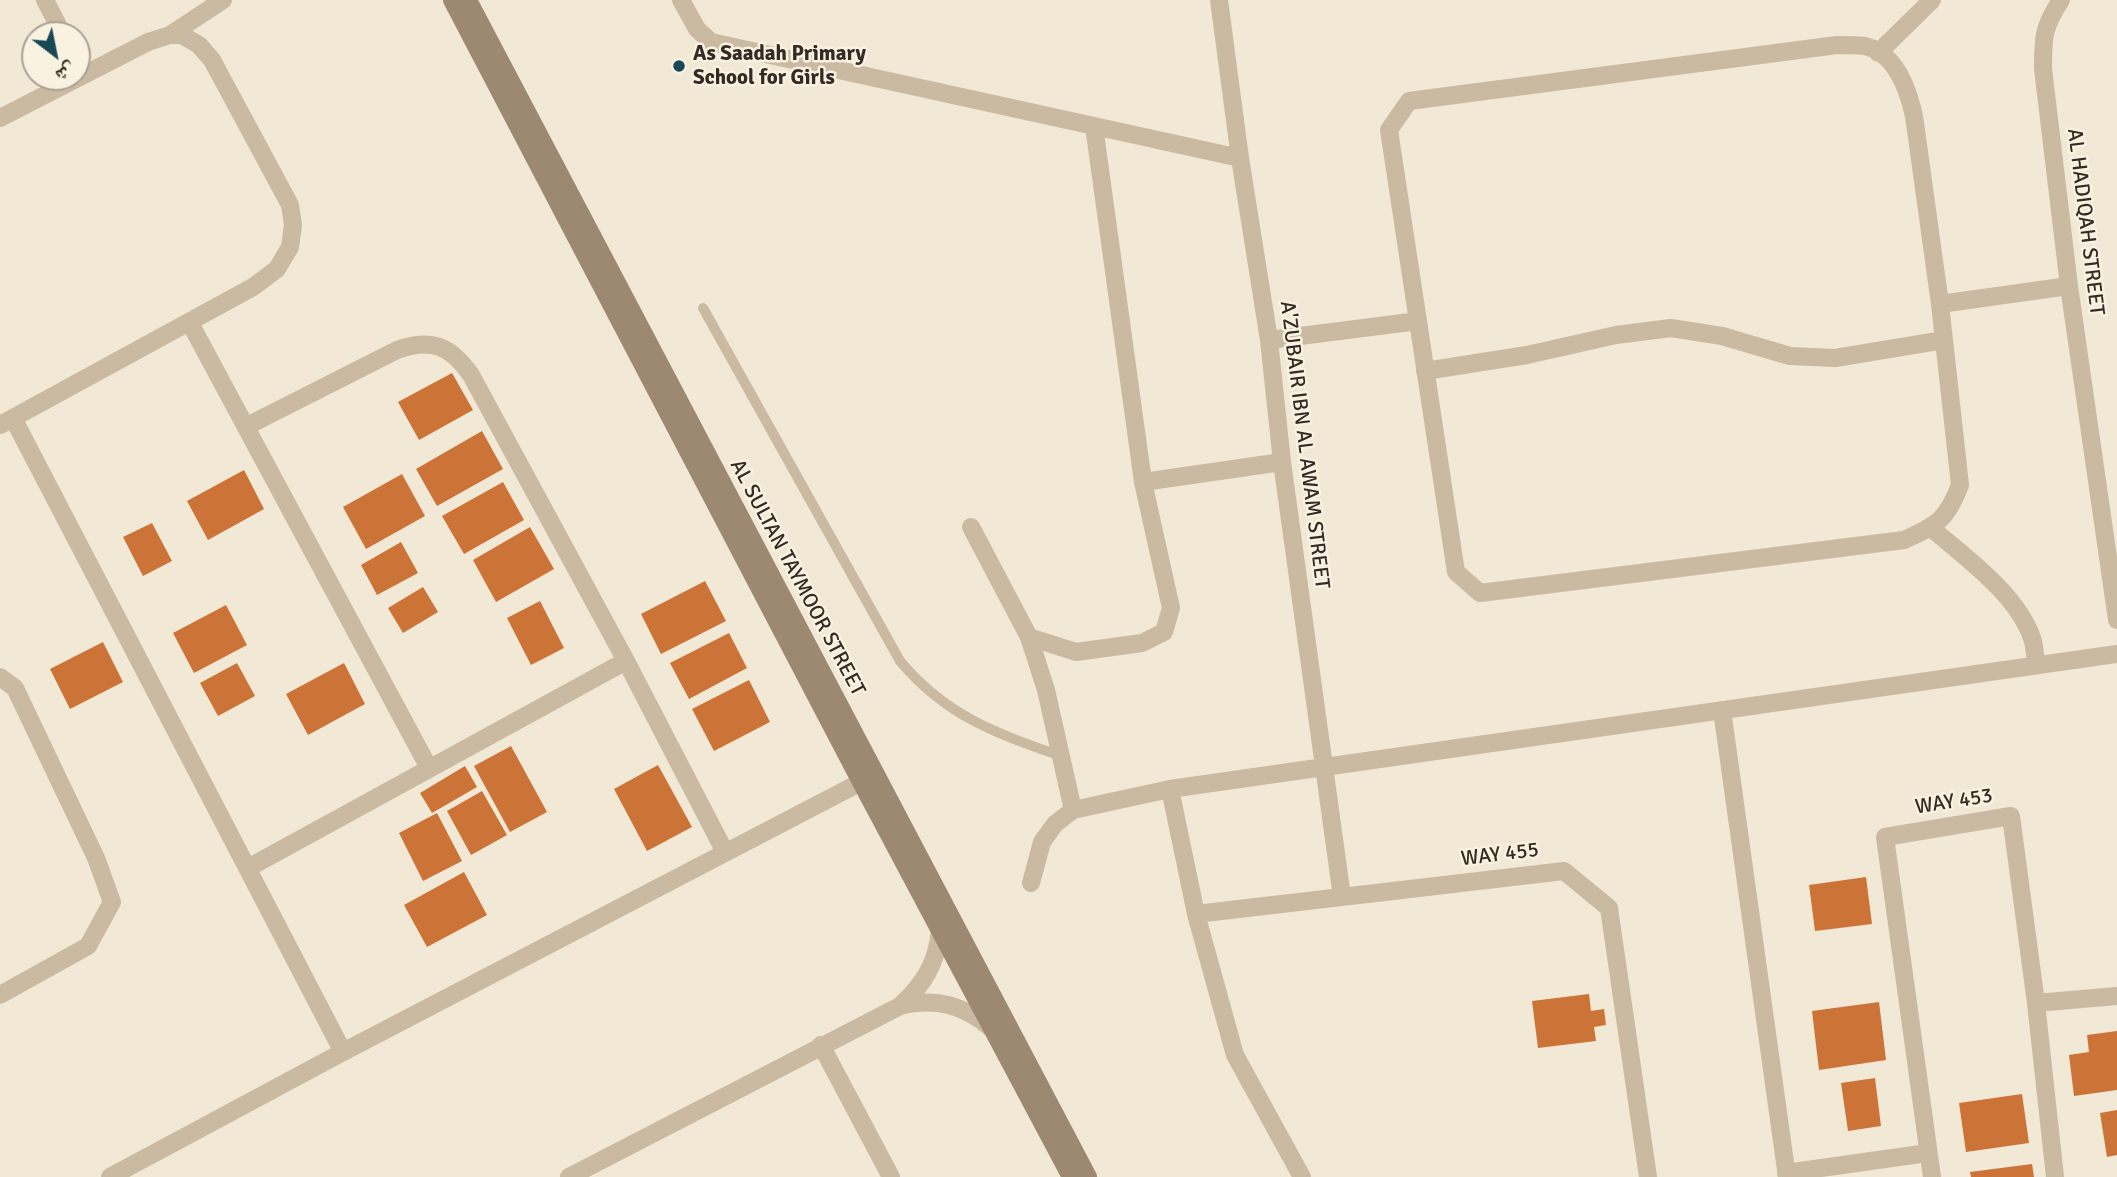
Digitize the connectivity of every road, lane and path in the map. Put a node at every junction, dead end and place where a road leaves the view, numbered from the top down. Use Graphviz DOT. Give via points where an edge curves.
graph roads {
  1 [pos="45,0"];
  2 [pos="223,0"];
  3 [pos="452,0"];
  4 [pos="468,0"];
  5 [pos="681,0"];
  6 [pos="1219,0"];
  7 [pos="1932,0"];
  8 [pos="2061,0"];
  9 [pos="56,21"];
  10 [pos="170,35"];
  11 [pos="1878,52"];
  12 [pos="91,65"];
  13 [pos="44,91"];
  14 [pos="0,118"];
  15 [pos="1094,126"];
  16 [pos="1240,158"];
  17 [pos="2069,286"];
  18 [pos="1940,304"];
  19 [pos="704,308"];
  20 [pos="1418,321"];
  21 [pos="190,323"];
  22 [pos="1269,340"];
  23 [pos="1944,340"];
  24 [pos="1425,370"];
  25 [pos="7,421"];
  26 [pos="247,426"];
  27 [pos="1282,462"];
  28 [pos="1143,482"];
  29 [pos="971,527"];
  30 [pos="1931,528"];
  31 [pos="2117,620"];
  32 [pos="1029,637"];
  33 [pos="2117,654"];
  34 [pos="626,660"];
  35 [pos="2036,665"];
  36 [pos="0,677"];
  37 [pos="1723,710"];
  38 [pos="1061,756"];
  39 [pos="1325,767"];
  40 [pos="429,768"];
  41 [pos="861,782"];
  42 [pos="1170,789"];
  43 [pos="1073,810"];
  44 [pos="725,852"];
  45 [pos="248,868"];
  46 [pos="1031,883"];
  47 [pos="1342,897"];
  48 [pos="1196,914"];
  49 [pos="940,930"];
  50 [pos="0,995"];
  51 [pos="2117,996"];
  52 [pos="2036,1003"];
  53 [pos="900,1006"];
  54 [pos="996,1032"];
  55 [pos="821,1045"];
  56 [pos="343,1052"];
  57 [pos="1928,1153"];
  58 [pos="1787,1175"];
  59 [pos="110,1177"];
  60 [pos="569,1177"];
  61 [pos="891,1177"];
  62 [pos="1071,1177"];
  63 [pos="1088,1177"];
  64 [pos="1303,1177"];
  65 [pos="1648,1177"];
  66 [pos="1931,1177"];
  67 [pos="2055,1177"];
  1 -- 9 [label="street"];
  2 -- 10 [label="street"];
  3 -- 41 [label="main road, AL SULTAN TAYMOOR STREET"];
  4 -- 63 [label="main road, AL SULTAN TAYMOOR STREET"];
  5 -- 15 [label="street" via="690,19 711,42"];
  6 -- 16 [label="street, A'ZUBAIR IBN AL AWAM STREET"];
  7 -- 11 [label="street"];
  8 -- 17 [label="street, AL HADIQAH STREET" via="2043,35 2043,69"];
  10 -- 12 [label="street"];
  10 -- 21 [label="street" via="191,40 212,60 286,196 293,225 290,247 277,269"];
  11 -- 18 [label="street" via="1900,74 1909,91"];
  11 -- 20 [label="street" via="1866,46 1837,45 1409,101 1389,130"];
  13 -- 14 [label="street"];
  15 -- 16 [label="street"];
  15 -- 28 [label="street"];
  16 -- 22 [label="street, A'ZUBAIR IBN AL AWAM STREET"];
  17 -- 18 [label="street"];
  17 -- 31 [label="street, AL HADIQAH STREET"];
  18 -- 23 [label="street"];
  19 -- 38 [label="lane" via="900,661 939,701 962,715 1003,736"];
  20 -- 22 [label="street"];
  20 -- 24 [label="street"];
  21 -- 25 [label="street"];
  21 -- 26 [label="street"];
  22 -- 27 [label="street, A'ZUBAIR IBN AL AWAM STREET"];
  23 -- 24 [label="street" via="1835,358 1790,355 1671,328"];
  23 -- 30 [label="street" via="1960,485 1951,509"];
  24 -- 30 [label="street" via="1456,572 1480,593 1904,540"];
  25 -- 45 [label="street"];
  26 -- 34 [label="street" via="397,349 424,343 454,354 471,375"];
  26 -- 40 [label="street"];
  27 -- 28 [label="street"];
  27 -- 39 [label="street, A'ZUBAIR IBN AL AWAM STREET"];
  28 -- 32 [label="street" via="1171,608 1164,632 1142,643 1076,652"];
  29 -- 32 [label="street"];
  30 -- 35 [label="street" via="1982,571 2017,610 2032,638"];
  32 -- 38 [label="street"];
  33 -- 35 [label="street"];
  34 -- 40 [label="street"];
  34 -- 44 [label="street"];
  35 -- 37 [label="street"];
  36 -- 50 [label="street" via="15,688 96,858 112,902 88,946"];
  37 -- 39 [label="street"];
  37 -- 58 [label="street"];
  38 -- 43 [label="street"];
  39 -- 42 [label="street"];
  39 -- 47 [label="street, A'ZUBAIR IBN AL AWAM STREET"];
  40 -- 45 [label="street"];
  41 -- 44 [label="street"];
  41 -- 49 [label="main road, AL SULTAN TAYMOOR STREET"];
  42 -- 43 [label="street"];
  42 -- 48 [label="street"];
  43 -- 46 [label="street" via="1042,842"];
  44 -- 56 [label="street"];
  45 -- 56 [label="street"];
  47 -- 48 [label="street, WAY 455"];
  47 -- 65 [label="street, WAY 455" via="1564,870 1609,908"];
  48 -- 64 [label="street" via="1235,1055"];
  49 -- 53 [label="street" via="925,980"];
  49 -- 54 [label="main road, AL SULTAN TAYMOOR STREET"];
  51 -- 52 [label="street"];
  52 -- 57 [label="street, WAY 453" via="2011,816 1885,836"];
  52 -- 67 [label="street, WAY 453"];
  53 -- 54 [label="street" via="917,1002 952,1005"];
  53 -- 55 [label="street"];
  54 -- 62 [label="main road, AL SULTAN TAYMOOR STREET"];
  55 -- 60 [label="street"];
  55 -- 61 [label="street"];
  56 -- 59 [label="street"];
  57 -- 58 [label="street"];
  57 -- 66 [label="street, WAY 453"];
}
